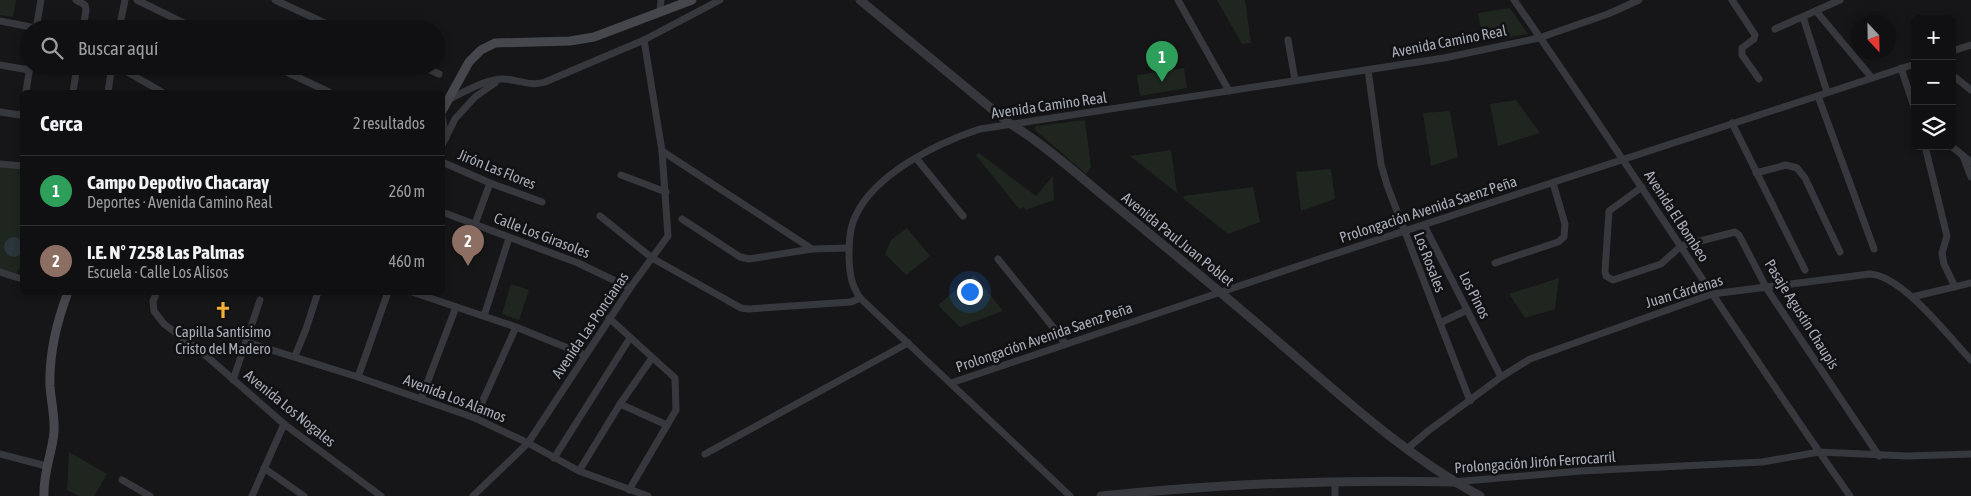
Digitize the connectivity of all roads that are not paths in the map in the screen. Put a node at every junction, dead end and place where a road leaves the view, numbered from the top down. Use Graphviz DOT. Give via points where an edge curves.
graph roads {
  1 [pos="41,0"];
  2 [pos="76,0"];
  3 [pos="125,0"];
  4 [pos="136,0"];
  5 [pos="275,0"];
  6 [pos="661,0"];
  7 [pos="720,0"];
  8 [pos="860,0"];
  9 [pos="1178,0"];
  10 [pos="1514,0"];
  11 [pos="1639,0"];
  12 [pos="1732,0"];
  13 [pos="1840,0"];
  14 [pos="688,1"];
  15 [pos="660,11"];
  16 [pos="1816,11"];
  17 [pos="692,15"];
  18 [pos="1803,17"];
  19 [pos="37,20"];
  20 [pos="84,20"];
  21 [pos="121,20"];
  22 [pos="177,20"];
  23 [pos="318,20"];
  24 [pos="0,21"];
  25 [pos="20,25"];
  26 [pos="1775,29"];
  27 [pos="1539,38"];
  28 [pos="644,40"];
  29 [pos="1288,40"];
  30 [pos="1971,45"];
  31 [pos="1956,50"];
  32 [pos="0,65"];
  33 [pos="1911,65"];
  34 [pos="20,67"];
  35 [pos="1901,68"];
  36 [pos="1368,70"];
  37 [pos="29,75"];
  38 [pos="76,75"];
  39 [pos="111,75"];
  40 [pos="132,75"];
  41 [pos="293,75"];
  42 [pos="1872,78"];
  43 [pos="1956,78"];
  44 [pos="502,79"];
  45 [pos="1759,79"];
  46 [pos="1294,80"];
  47 [pos="26,90"];
  48 [pos="73,90"];
  49 [pos="108,90"];
  50 [pos="156,90"];
  51 [pos="325,90"];
  52 [pos="1971,90"];
  53 [pos="1229,91"];
  54 [pos="1827,92"];
  55 [pos="1818,96"];
  56 [pos="448,100"];
  57 [pos="1913,105"];
  58 [pos="445,106"];
  59 [pos="0,112"];
  60 [pos="20,115"];
  61 [pos="1009,124"];
  62 [pos="1732,124"];
  63 [pos="445,140"];
  64 [pos="1956,149"];
  65 [pos="662,150"];
  66 [pos="1927,150"];
  67 [pos="1962,154"];
  68 [pos="916,158"];
  69 [pos="1623,159"];
  70 [pos="1971,162"];
  71 [pos="445,163"];
  72 [pos="0,164"];
  73 [pos="20,166"];
  74 [pos="1756,173"];
  75 [pos="621,175"];
  76 [pos="1971,177"];
  77 [pos="490,183"];
  78 [pos="1553,183"];
  79 [pos="1642,187"];
  80 [pos="666,192"];
  81 [pos="542,202"];
  82 [pos="445,213"];
  83 [pos="600,216"];
  84 [pos="963,216"];
  85 [pos="682,219"];
  86 [pos="475,224"];
  87 [pos="1424,225"];
  88 [pos="1404,231"];
  89 [pos="509,238"];
  90 [pos="1682,246"];
  91 [pos="849,248"];
  92 [pos="1874,248"];
  93 [pos="812,249"];
  94 [pos="1840,252"];
  95 [pos="652,258"];
  96 [pos="998,259"];
  97 [pos="1495,263"];
  98 [pos="1806,270"];
  99 [pos="0,272"];
  100 [pos="20,278"];
  101 [pos="1971,283"];
  102 [pos="1955,286"];
  103 [pos="630,288"];
  104 [pos="1767,288"];
  105 [pos="1221,292"];
  106 [pos="1712,294"];
  107 [pos="67,295"];
  108 [pos="156,295"];
  109 [pos="317,295"];
  110 [pos="387,295"];
  111 [pos="421,295"];
  112 [pos="860,298"];
  113 [pos="1912,298"];
  114 [pos="260,300"];
  115 [pos="456,307"];
  116 [pos="1467,310"];
  117 [pos="484,316"];
  118 [pos="609,318"];
  119 [pos="1440,323"];
  120 [pos="516,327"];
  121 [pos="630,338"];
  122 [pos="246,342"];
  123 [pos="908,343"];
  124 [pos="1065,344"];
  125 [pos="586,355"];
  126 [pos="295,356"];
  127 [pos="652,358"];
  128 [pos="1971,360"];
  129 [pos="358,377"];
  130 [pos="1501,377"];
  131 [pos="233,380"];
  132 [pos="951,383"];
  133 [pos="421,398"];
  134 [pos="1470,401"];
  135 [pos="620,404"];
  136 [pos="475,418"];
  137 [pos="284,424"];
  138 [pos="667,425"];
  139 [pos="528,443"];
  140 [pos="1406,449"];
  141 [pos="1819,452"];
  142 [pos="0,454"];
  143 [pos="705,454"];
  144 [pos="1971,454"];
  145 [pos="1879,456"];
  146 [pos="554,458"];
  147 [pos="1429,465"];
  148 [pos="46,466"];
  149 [pos="264,468"];
  150 [pos="579,471"];
  151 [pos="122,480"];
  152 [pos="1422,481"];
  153 [pos="1335,482"];
  154 [pos="1453,482"];
  155 [pos="629,490"];
  156 [pos="44,496"];
  157 [pos="150,496"];
  158 [pos="252,496"];
  159 [pos="304,496"];
  160 [pos="381,496"];
  161 [pos="473,496"];
  162 [pos="648,496"];
  163 [pos="1070,496"];
  164 [pos="1101,496"];
  165 [pos="1335,496"];
  166 [pos="1480,496"];
  167 [pos="1850,496"];
  1 -- 19 [label="street"];
  2 -- 20 [label="street" via="85,5"];
  3 -- 21 [label="street"];
  4 -- 22 [label="street"];
  5 -- 23 [label="street"];
  6 -- 15 [label="street"];
  7 -- 17 [label="street"];
  8 -- 61 [label="street, Avenida Paul Juan Poblet"];
  9 -- 53 [label="street"];
  10 -- 27 [label="street, Avenida El Bombeo"];
  11 -- 27 [label="street, Avenida Camino Real"];
  12 -- 45 [label="street" via="1755,36 1742,48 1742,55"];
  13 -- 16 [label="street"];
  14 -- 15 [label="main road"];
  14 -- 17 [label="street"];
  15 -- 56 [label="main road" via="594,36 570,41 495,43 481,50 470,62"];
  16 -- 18 [label="street"];
  16 -- 42 [label="street"];
  17 -- 28 [label="street"];
  18 -- 26 [label="street"];
  18 -- 54 [label="street"];
  24 -- 25 [label="street"];
  27 -- 36 [label="street, Avenida Camino Real"];
  27 -- 69 [label="street, Avenida El Bombeo"];
  28 -- 44 [label="street" via="540,84"];
  28 -- 65 [label="street, Avenida Las Poncianas"];
  29 -- 46 [label="street"];
  30 -- 31 [label="street"];
  32 -- 34 [label="street"];
  33 -- 35 [label="street, Prolongación Avenida Saenz Peña"];
  35 -- 42 [label="street, Prolongación Avenida Saenz Peña"];
  35 -- 57 [label="street"];
  36 -- 46 [label="street, Avenida Camino Real"];
  36 -- 88 [label="street, Los Rosales" via="1381,164"];
  37 -- 47 [label="street"];
  38 -- 48 [label="street"];
  39 -- 49 [label="street"];
  40 -- 50 [label="street"];
  41 -- 51 [label="street"];
  42 -- 54 [label="street, Prolongación Avenida Saenz Peña"];
  43 -- 52 [label="street"];
  44 -- 56 [label="street"];
  44 -- 63 [label="street" via="475,97 455,120"];
  46 -- 53 [label="street, Avenida Camino Real"];
  53 -- 61 [label="street, Avenida Camino Real"];
  54 -- 55 [label="street, Prolongación Avenida Saenz Peña"];
  55 -- 62 [label="street, Prolongación Avenida Saenz Peña"];
  55 -- 92 [label="street"];
  56 -- 58 [label="main road"];
  59 -- 60 [label="street"];
  61 -- 68 [label="street, Avenida Camino Real" via="953,138"];
  61 -- 105 [label="street, Avenida Paul Juan Poblet" via="1024,132"];
  62 -- 69 [label="street, Prolongación Avenida Saenz Peña"];
  62 -- 74 [label="street"];
  64 -- 67 [label="street"];
  65 -- 80 [label="street, Avenida Las Poncianas"];
  65 -- 93 [label="street"];
  66 -- 102 [label="street" via="1947,236 1942,253 1944,264"];
  67 -- 70 [label="street"];
  67 -- 76 [label="street"];
  68 -- 84 [label="street"];
  68 -- 91 [label="street, Avenida Camino Real" via="879,185 863,203 854,219"];
  69 -- 78 [label="street, Prolongación Avenida Saenz Peña"];
  69 -- 79 [label="street, Avenida El Bombeo"];
  71 -- 77 [label="street, Jirón Las Flores"];
  72 -- 73 [label="street"];
  74 -- 94 [label="street" via="1786,165 1797,168 1805,178"];
  74 -- 98 [label="street"];
  75 -- 80 [label="street"];
  77 -- 81 [label="street, Jirón Las Flores"];
  77 -- 86 [label="street"];
  78 -- 87 [label="street, Prolongación Avenida Saenz Peña"];
  78 -- 97 [label="street" via="1565,224 1564,237 1558,242"];
  79 -- 90 [label="street, Avenida El Bombeo"];
  79 -- 90 [label="street" via="1609,212 1606,276 1613,280 1661,264"];
  80 -- 95 [label="street, Avenida Las Poncianas" via="668,236"];
  82 -- 86 [label="street, Calle Los Girasoles"];
  83 -- 95 [label="street"];
  85 -- 93 [label="street" via="748,259"];
  86 -- 89 [label="street, Calle Los Girasoles"];
  87 -- 88 [label="street, Prolongación Avenida Saenz Peña"];
  87 -- 116 [label="street, Los Pinos"];
  88 -- 105 [label="street, Prolongación Avenida Saenz Peña"];
  88 -- 119 [label="street, Los Rosales"];
  89 -- 103 [label="street, Calle Los Girasoles" via="578,263"];
  89 -- 117 [label="street"];
  90 -- 104 [label="street, Pasaje Agustín Chaupis" via="1735,232"];
  90 -- 106 [label="street, Avenida El Bombeo"];
  91 -- 93 [label="street"];
  91 -- 112 [label="street, Avenida Camino Real" via="852,285"];
  95 -- 103 [label="street, Avenida Las Poncianas"];
  95 -- 112 [label="street" via="740,308 850,302"];
  96 -- 124 [label="street"];
  99 -- 100 [label="street"];
  101 -- 102 [label="street"];
  102 -- 113 [label="street"];
  103 -- 118 [label="street, Avenida Las Poncianas"];
  104 -- 106 [label="street, Juan Cárdenas"];
  104 -- 113 [label="street, Juan Cárdenas" via="1870,274 1896,284"];
  104 -- 145 [label="street, Pasaje Agustín Chaupis"];
  105 -- 124 [label="street, Prolongación Avenida Saenz Peña"];
  105 -- 140 [label="street, Avenida Paul Juan Poblet"];
  106 -- 130 [label="street, Juan Cárdenas" via="1530,359"];
  106 -- 141 [label="street, Avenida El Bombeo"];
  107 -- 148 [label="main road" via="52,360 50,384 54,432"];
  108 -- 131 [label="street, Avenida Los Nogales" via="154,311 164,324"];
  109 -- 126 [label="street"];
  110 -- 129 [label="street"];
  111 -- 115 [label="street"];
  112 -- 123 [label="street, Avenida Camino Real"];
  113 -- 128 [label="street, Juan Cárdenas"];
  114 -- 122 [label="street"];
  115 -- 117 [label="street"];
  115 -- 133 [label="street"];
  116 -- 119 [label="street"];
  116 -- 130 [label="street, Los Pinos"];
  117 -- 120 [label="street"];
  118 -- 121 [label="street"];
  118 -- 125 [label="street, Avenida Las Poncianas"];
  119 -- 134 [label="street, Los Rosales"];
  120 -- 125 [label="street"];
  120 -- 136 [label="street"];
  121 -- 127 [label="street"];
  121 -- 146 [label="street"];
  122 -- 126 [label="street, Avenida Los Alamos"];
  122 -- 131 [label="street"];
  123 -- 132 [label="street, Avenida Camino Real"];
  123 -- 143 [label="street"];
  124 -- 132 [label="street, Prolongación Avenida Saenz Peña"];
  125 -- 139 [label="street, Avenida Las Poncianas"];
  126 -- 129 [label="street, Avenida Los Alamos"];
  127 -- 135 [label="street"];
  127 -- 138 [label="street" via="675,378 676,410"];
  129 -- 133 [label="street, Avenida Los Alamos"];
  130 -- 134 [label="street, Juan Cárdenas"];
  131 -- 137 [label="street, Avenida Los Nogales"];
  132 -- 163 [label="street, Avenida Camino Real"];
  133 -- 136 [label="street, Avenida Los Alamos"];
  134 -- 140 [label="street, Juan Cárdenas"];
  135 -- 138 [label="street"];
  135 -- 150 [label="street"];
  136 -- 139 [label="street, Avenida Los Alamos"];
  137 -- 149 [label="street"];
  137 -- 160 [label="street, Avenida Los Nogales"];
  138 -- 155 [label="street"];
  139 -- 146 [label="street, Avenida Los Alamos"];
  139 -- 161 [label="street, Avenida Las Poncianas"];
  140 -- 147 [label="street, Avenida Paul Juan Poblet"];
  141 -- 145 [label="street, Prolongación Jirón Ferrocarril"];
  141 -- 154 [label="street, Prolongación Jirón Ferrocarril" via="1762,462 1581,471"];
  141 -- 167 [label="street, Avenida El Bombeo"];
  142 -- 148 [label="street"];
  144 -- 145 [label="street, Prolongación Jirón Ferrocarril"];
  146 -- 150 [label="street, Avenida Los Alamos"];
  147 -- 152 [label="street" via="1430,471"];
  147 -- 154 [label="street, Avenida Paul Juan Poblet"];
  148 -- 156 [label="main road"];
  149 -- 158 [label="street"];
  149 -- 159 [label="street"];
  150 -- 155 [label="street, Avenida Los Alamos"];
  151 -- 157 [label="street"];
  152 -- 153 [label="street, Prolongación Jirón Ferrocarril"];
  152 -- 154 [label="street, Prolongación Jirón Ferrocarril"];
  153 -- 164 [label="street, Prolongación Jirón Ferrocarril"];
  153 -- 165 [label="street"];
  154 -- 166 [label="street, Avenida Paul Juan Poblet"];
  155 -- 162 [label="street, Avenida Los Alamos"];
}
